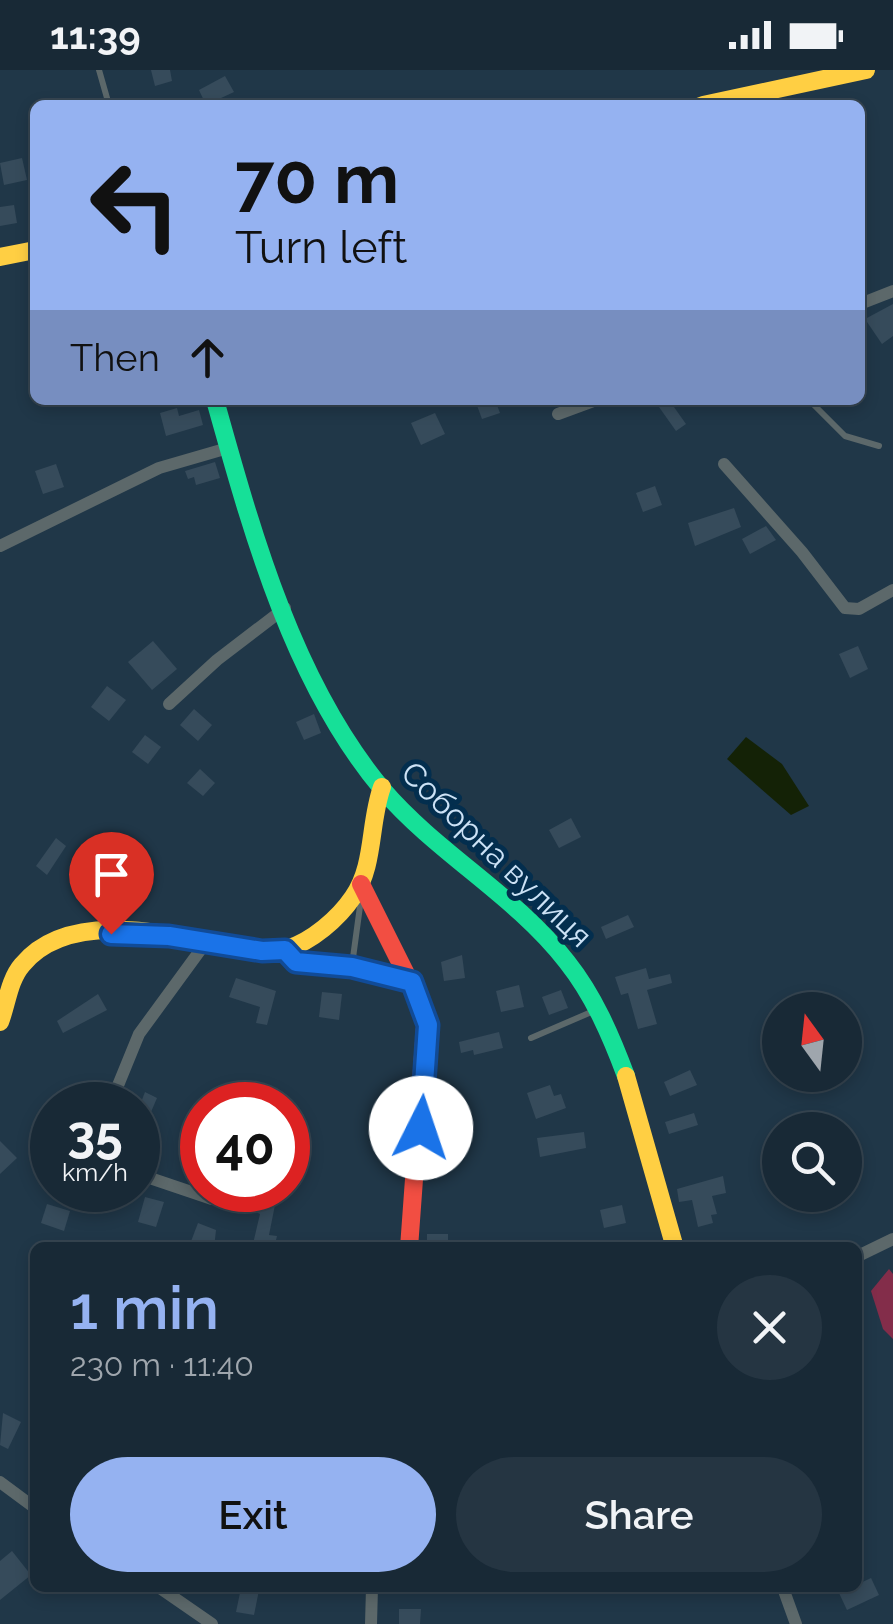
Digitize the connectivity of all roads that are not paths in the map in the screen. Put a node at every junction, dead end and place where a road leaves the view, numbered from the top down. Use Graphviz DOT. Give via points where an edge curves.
graph roads {
  1 [pos="99,70"];
  2 [pos="774,70"];
  3 [pos="866,70"];
  4 [pos="778,89"];
  5 [pos="108,100"];
  6 [pos="726,100"];
  7 [pos="30,251"];
  8 [pos="0,258"];
  9 [pos="893,292"];
  10 [pos="865,302"];
  11 [pos="216,405"];
  12 [pos="582,405"];
  13 [pos="814,405"];
  14 [pos="558,414"];
  15 [pos="879,446"];
  16 [pos="228,448"];
  17 [pos="724,464"];
  18 [pos="0,546"];
  19 [pos="893,590"];
  20 [pos="286,608"];
  21 [pos="168,704"];
  22 [pos="382,788"];
  23 [pos="361,884"];
  24 [pos="207,941"];
  25 [pos="285,950"];
  26 [pos="352,967"];
  27 [pos="412,982"];
  28 [pos="597,1009"];
  29 [pos="0,1022"];
  30 [pos="531,1038"];
  31 [pos="119,1082"];
  32 [pos="893,1239"];
  33 [pos="410,1242"];
  34 [pos="673,1242"];
  35 [pos="862,1254"];
  36 [pos="0,1482"];
  37 [pos="30,1504"];
  38 [pos="166,1592"];
  39 [pos="372,1592"];
  40 [pos="784,1592"];
  41 [pos="212,1624"];
  42 [pos="370,1624"];
  43 [pos="796,1624"];
  1 -- 5 [label="lane"];
  2 -- 4 [label="street"];
  3 -- 4 [label="main road"];
  4 -- 6 [label="main road"];
  7 -- 8 [label="main road"];
  9 -- 10 [label="street"];
  11 -- 16 [label="main road, Соборна вулиця"];
  12 -- 14 [label="street"];
  13 -- 15 [label="lane" via="845,436"];
  16 -- 18 [label="street" via="160,468"];
  16 -- 20 [label="main road, Соборна вулиця"];
  17 -- 19 [label="street" via="844,608 859,609"];
  20 -- 21 [label="street"];
  20 -- 22 [label="main road, Соборна вулиця" via="330,704"];
  22 -- 23 [label="main road"];
  22 -- 28 [label="main road, Соборна вулиця" via="551,944"];
  23 -- 25 [label="main road" via="334,919"];
  23 -- 26 [label="lane"];
  23 -- 27 [label="main road"];
  24 -- 25 [label="main road"];
  24 -- 29 [label="main road" via="101,933 54,939 20,967"];
  24 -- 31 [label="street" via="138,1034"];
  25 -- 26 [label="street" via="296,962"];
  26 -- 27 [label="street"];
  27 -- 33 [label="main road" via="428,1025"];
  28 -- 30 [label="lane"];
  28 -- 34 [label="main road, Соборна вулиця"];
  32 -- 35 [label="street"];
  36 -- 37 [label="street"];
  38 -- 41 [label="street"];
  39 -- 42 [label="street"];
  40 -- 43 [label="street"];
}
